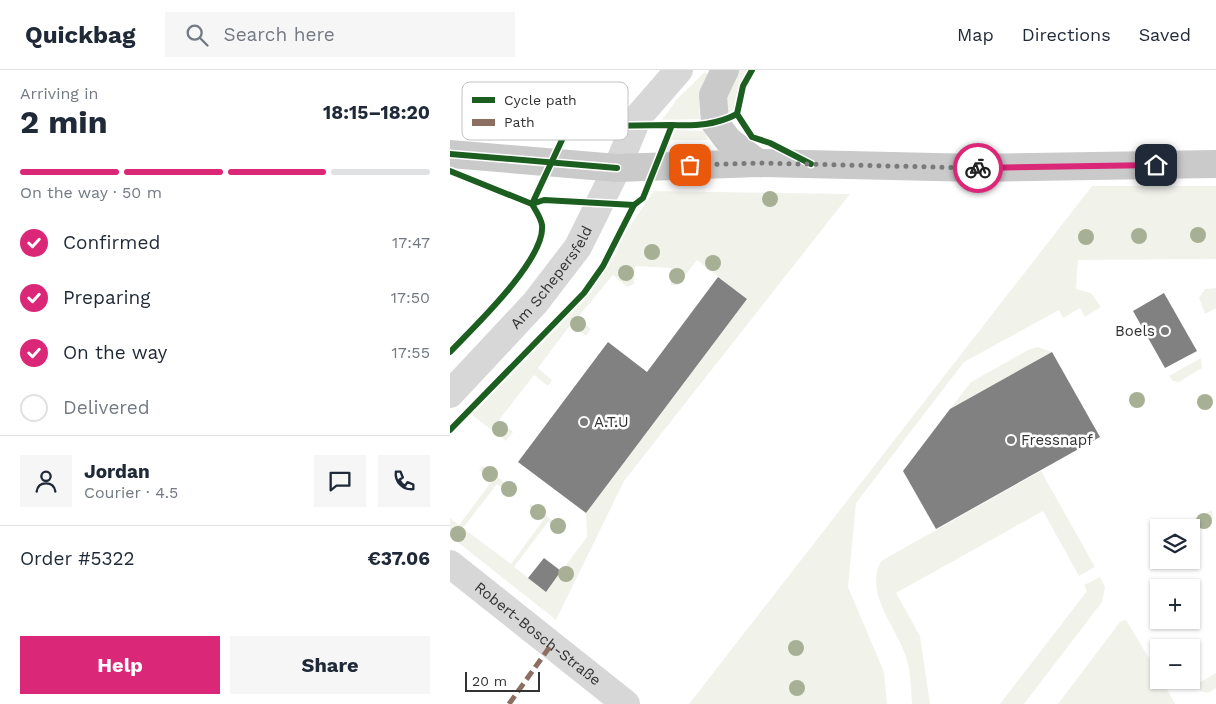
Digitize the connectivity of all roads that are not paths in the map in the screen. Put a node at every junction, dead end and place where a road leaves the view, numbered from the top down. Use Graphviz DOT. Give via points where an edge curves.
graph roads {
  1 [pos="679,70"];
  2 [pos="725,70"];
  3 [pos="450,154"];
  4 [pos="758,163"];
  5 [pos="1216,164"];
  6 [pos="617,168"];
  7 [pos="450,394"];
  8 [pos="450,564"];
  9 [pos="626,704"];
  1 -- 6 [label="street, Am Schepersfeld" via="638,117"];
  2 -- 4 [label="main road" via="712,95 715,123 728,140"];
  3 -- 6 [label="main road"];
  4 -- 5 [label="main road" via="978,168"];
  4 -- 6 [label="main road"];
  6 -- 7 [label="street, Am Schepersfeld" via="578,247 535,303"];
  8 -- 9 [label="street, Robert-Bosch-Straße"];
}
